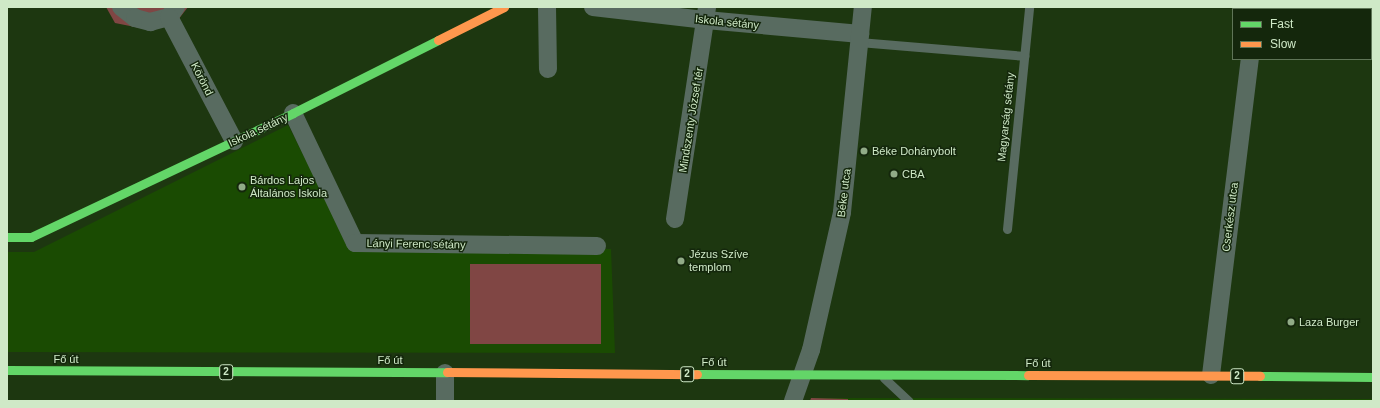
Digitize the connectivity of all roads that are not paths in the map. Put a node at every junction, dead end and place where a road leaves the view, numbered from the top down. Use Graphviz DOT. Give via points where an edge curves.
graph roads {
  1 [pos="121,7"];
  2 [pos="504,7"];
  3 [pos="547,7"];
  4 [pos="593,7"];
  5 [pos="864,7"];
  6 [pos="1029,7"];
  7 [pos="173,12"];
  8 [pos="706,14"];
  9 [pos="860,38"];
  10 [pos="1024,56"];
  11 [pos="1250,60"];
  12 [pos="548,69"];
  13 [pos="293,113"];
  14 [pos="234,141"];
  15 [pos="676,219"];
  16 [pos="1007,229"];
  17 [pos="7,238"];
  18 [pos="597,246"];
  19 [pos="7,370"];
  20 [pos="445,373"];
  21 [pos="802,374"];
  22 [pos="880,375"];
  23 [pos="1211,375"];
  24 [pos="1373,377"];
  25 [pos="445,401"];
  26 [pos="793,401"];
  27 [pos="909,401"];
  1 -- 7 [label="street, Körönd" via="135,18 150,22"];
  2 -- 13 [label="main road, Iskola sétány"];
  3 -- 12 [label="street"];
  4 -- 8 [label="street, Iskola sétány"];
  5 -- 9 [label="street, Béke utca"];
  6 -- 10 [label="lane, Magyarság sétány"];
  7 -- 14 [label="street, Körönd"];
  8 -- 9 [label="street, Iskola sétány"];
  8 -- 15 [label="street, Mindszenty József tér"];
  9 -- 10 [label="lane, Iskola sétány"];
  9 -- 21 [label="street, Béke utca" via="842,212 811,350"];
  10 -- 16 [label="lane, Magyarság sétány"];
  11 -- 23 [label="street, Cserkész utca"];
  13 -- 14 [label="main road, Iskola sétány"];
  13 -- 18 [label="street, Lányi Ferenc sétány" via="355,243"];
  14 -- 17 [label="main road, Iskola sétány" via="31,237"];
  19 -- 20 [label="main road, Fő út / 2"];
  20 -- 21 [label="main road, Fő út / 2"];
  20 -- 25 [label="street"];
  21 -- 22 [label="main road, Fő út / 2"];
  21 -- 26 [label="street, Béke utca"];
  22 -- 23 [label="main road, Fő út / 2"];
  22 -- 27 [label="lane"];
  23 -- 24 [label="main road, Fő út / 2"];
}
